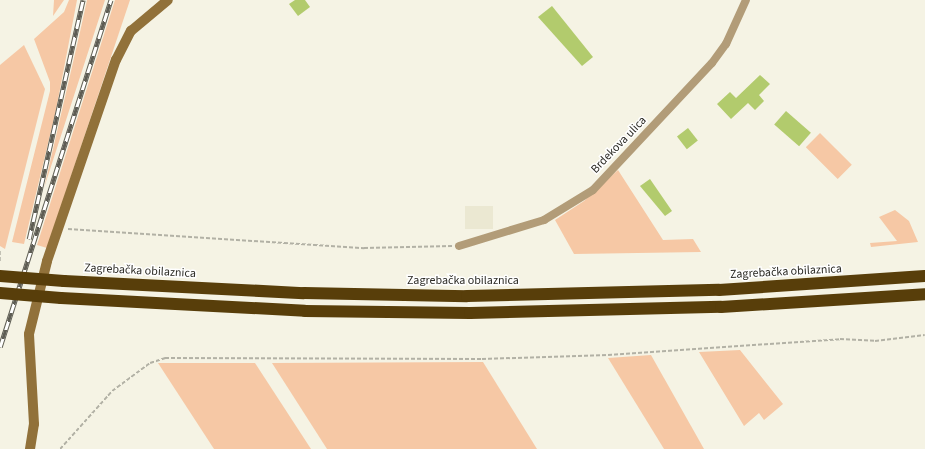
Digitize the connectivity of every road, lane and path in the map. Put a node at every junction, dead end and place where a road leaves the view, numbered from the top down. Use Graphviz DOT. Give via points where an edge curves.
graph roads {
  1 [pos="168,0"];
  2 [pos="746,0"];
  3 [pos="59,228"];
  4 [pos="460,246"];
  5 [pos="0,251"];
  6 [pos="0,263"];
  7 [pos="0,276"];
  8 [pos="925,276"];
  9 [pos="0,293"];
  10 [pos="925,294"];
  11 [pos="925,335"];
  12 [pos="30,449"];
  13 [pos="60,449"];
  1 -- 3 [label="street" via="141,20 116,60"];
  2 -- 4 [label="street, Brdekova ulica" via="726,44 712,63 593,190 544,220"];
  3 -- 4 [label="path" via="364,248"];
  3 -- 12 [label="street" via="29,334 34,424"];
  5 -- 6 [label="path"];
  7 -- 8 [label="highway, Zagrebačka obilaznica, bridge" via="304,293 482,296 719,290"];
  9 -- 10 [label="highway, bridge" via="290,310 478,313 721,307"];
  11 -- 13 [label="path" via="875,341 840,339 490,359 165,358 150,363 112,390"];
}
